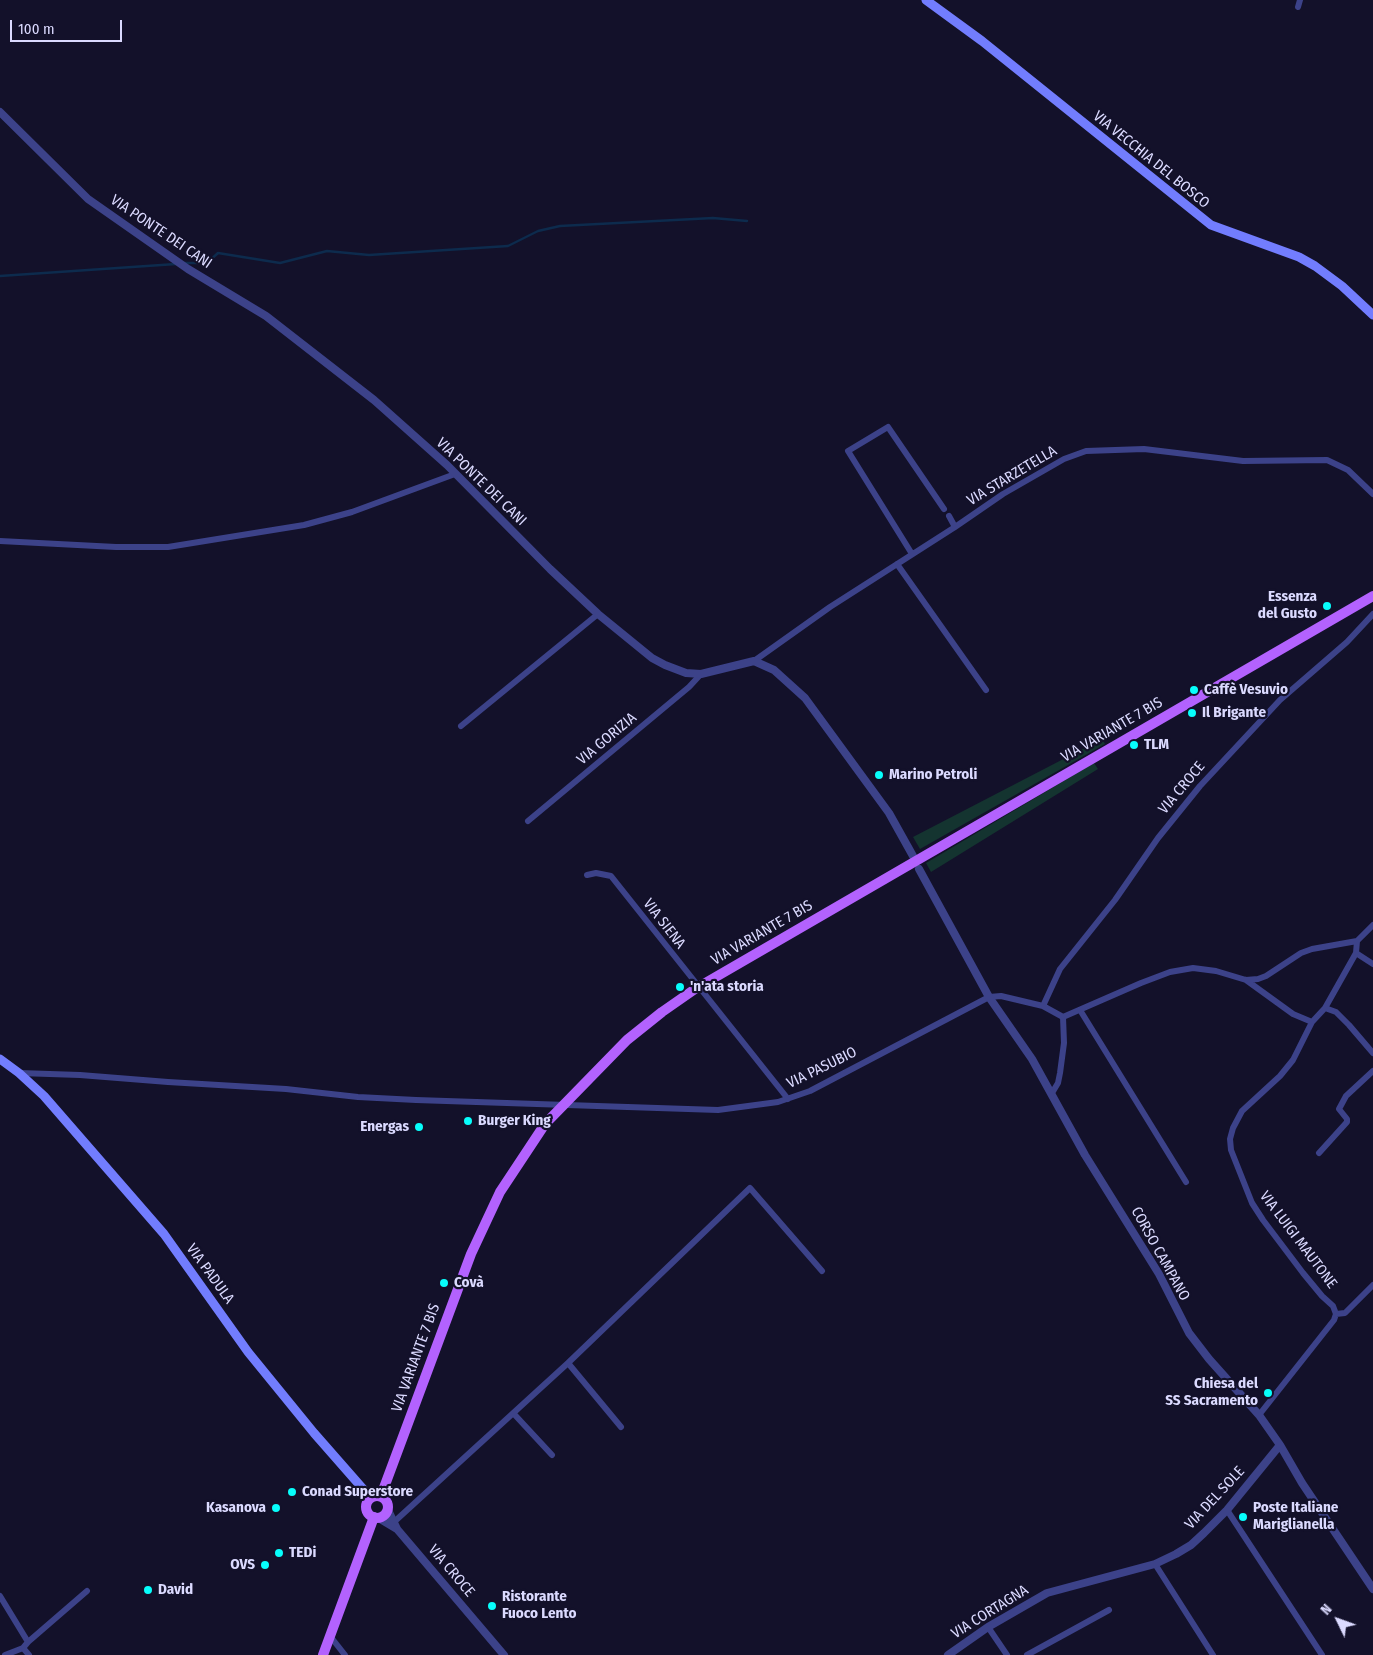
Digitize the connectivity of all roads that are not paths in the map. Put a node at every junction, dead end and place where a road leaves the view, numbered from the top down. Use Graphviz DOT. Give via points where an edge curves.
graph roads {
  1 [pos="926,0"];
  2 [pos="0,112"];
  3 [pos="1373,315"];
  4 [pos="455,474"];
  5 [pos="1373,494"];
  6 [pos="944,509"];
  7 [pos="949,516"];
  8 [pos="955,527"];
  9 [pos="0,541"];
  10 [pos="912,554"];
  11 [pos="897,564"];
  12 [pos="1373,596"];
  13 [pos="598,614"];
  14 [pos="1373,614"];
  15 [pos="754,661"];
  16 [pos="701,674"];
  17 [pos="986,690"];
  18 [pos="461,726"];
  19 [pos="528,821"];
  20 [pos="913,856"];
  21 [pos="919,869"];
  22 [pos="587,875"];
  23 [pos="1373,925"];
  24 [pos="1357,942"];
  25 [pos="1356,953"];
  26 [pos="1373,964"];
  27 [pos="1246,980"];
  28 [pos="698,988"];
  29 [pos="989,997"];
  30 [pos="1043,1006"];
  31 [pos="1325,1008"];
  32 [pos="1080,1010"];
  33 [pos="1063,1016"];
  34 [pos="1312,1022"];
  35 [pos="1373,1053"];
  36 [pos="2,1063"];
  37 [pos="1373,1071"];
  38 [pos="19,1074"];
  39 [pos="1052,1093"];
  40 [pos="788,1099"];
  41 [pos="561,1106"];
  42 [pos="1319,1153"];
  43 [pos="1186,1182"];
  44 [pos="822,1271"];
  45 [pos="1373,1285"];
  46 [pos="1336,1314"];
  47 [pos="568,1363"];
  48 [pos="514,1414"];
  49 [pos="1259,1415"];
  50 [pos="621,1427"];
  51 [pos="1280,1445"];
  52 [pos="552,1455"];
  53 [pos="382,1497"];
  54 [pos="371,1498"];
  55 [pos="387,1508"];
  56 [pos="1227,1510"];
  57 [pos="375,1517"];
  58 [pos="395,1525"];
  59 [pos="1155,1564"];
  60 [pos="1373,1589"];
  61 [pos="87,1591"];
  62 [pos="1047,1593"];
  63 [pos="0,1596"];
  64 [pos="1109,1610"];
  65 [pos="988,1627"];
  66 [pos="330,1636"];
  67 [pos="28,1642"];
  68 [pos="23,1648"];
  69 [pos="5,1655"];
  70 [pos="28,1655"];
  71 [pos="323,1655"];
  72 [pos="345,1655"];
  73 [pos="504,1655"];
  74 [pos="948,1655"];
  75 [pos="1007,1655"];
  76 [pos="1027,1655"];
  77 [pos="1213,1655"];
  78 [pos="1322,1655"];
  1 -- 3 [label="main road, VIA VECCHIA DEL BOSCO" via="982,41 1211,225 1299,257 1342,286"];
  2 -- 4 [label="street, VIA PONTE DEI CANI" via="88,199 188,269 266,316 374,400"];
  4 -- 9 [label="street" via="352,512 304,525 168,547"];
  4 -- 13 [label="street, VIA PONTE DEI CANI"];
  5 -- 8 [label="street, VIA STARZETELLA" via="1348,470 1327,460 1243,461 1144,448 1086,451 1032,477"];
  6 -- 10 [label="street" via="888,427 848,451"];
  7 -- 8 [label="street"];
  8 -- 10 [label="street, VIA STARZETELLA"];
  10 -- 11 [label="street, VIA STARZETELLA"];
  11 -- 15 [label="street, VIA STARZETELLA"];
  11 -- 17 [label="street"];
  12 -- 28 [label="main road, VIA VARIANTE 7 BIS"];
  13 -- 16 [label="street, VIA PONTE DEI CANI" via="652,658 686,673"];
  13 -- 18 [label="street"];
  14 -- 30 [label="street, VIA CROCE" via="1347,642 1280,700 1200,786 1060,969"];
  15 -- 16 [label="street, VIA PONTE DEI CANI"];
  15 -- 20 [label="street" via="774,670 805,698 889,814"];
  16 -- 19 [label="street, VIA GORIZIA"];
  21 -- 29 [label="street, CORSO CAMPANO"];
  22 -- 28 [label="street, VIA SIENA" via="611,876"];
  23 -- 24 [label="street"];
  24 -- 25 [label="street"];
  24 -- 27 [label="street" via="1312,949 1266,976"];
  25 -- 26 [label="street"];
  25 -- 31 [label="street, VIA LUIGI MAUTONE"];
  27 -- 32 [label="street" via="1193,968 1170,972"];
  27 -- 34 [label="street" via="1293,1014"];
  28 -- 40 [label="street, VIA SIENA"];
  28 -- 41 [label="main road, VIA VARIANTE 7 BIS" via="628,1040"];
  29 -- 30 [label="street" via="1001,996"];
  29 -- 39 [label="street, CORSO CAMPANO"];
  29 -- 40 [label="street, VIA PASUBIO" via="810,1091"];
  30 -- 33 [label="street"];
  31 -- 34 [label="street, VIA LUIGI MAUTONE"];
  31 -- 35 [label="street" via="1336,1012"];
  32 -- 33 [label="street"];
  32 -- 43 [label="street"];
  33 -- 39 [label="street" via="1060,1073"];
  34 -- 46 [label="street, VIA LUIGI MAUTONE" via="1293,1060 1242,1111 1230,1139 1231,1150 1252,1203"];
  36 -- 38 [label="main road, VIA PADULA"];
  37 -- 42 [label="street" via="1346,1096 1339,1109 1347,1122"];
  38 -- 41 [label="street" via="80,1075 358,1097"];
  38 -- 54 [label="main road, VIA PADULA" via="44,1096 164,1234 248,1352"];
  39 -- 49 [label="street, CORSO CAMPANO" via="1084,1155 1159,1274 1189,1333"];
  40 -- 41 [label="street, VIA PASUBIO" via="718,1110"];
  41 -- 53 [label="main road, VIA VARIANTE 7 BIS" via="544,1124 520,1160 485,1223 442,1330"];
  44 -- 47 [label="street" via="750,1188"];
  45 -- 46 [label="street" via="1345,1313"];
  46 -- 49 [label="street"];
  47 -- 48 [label="street"];
  47 -- 50 [label="street"];
  48 -- 52 [label="street"];
  48 -- 58 [label="street"];
  49 -- 51 [label="street, CORSO CAMPANO"];
  51 -- 56 [label="street, VIA DEL SOLE"];
  51 -- 60 [label="street, CORSO CAMPANO"];
  53 -- 54 [label="main road"];
  53 -- 55 [label="main road"];
  54 -- 57 [label="main road" via="366,1506 368,1513"];
  55 -- 57 [label="main road" via="382,1515"];
  55 -- 58 [label="street, VIA CROCE"];
  56 -- 59 [label="street, VIA DEL SOLE" via="1191,1544"];
  56 -- 78 [label="street"];
  57 -- 58 [label="street, VIA CROCE"];
  57 -- 66 [label="main road"];
  58 -- 73 [label="street, VIA CROCE"];
  59 -- 62 [label="street, VIA DEL SOLE"];
  59 -- 77 [label="street"];
  61 -- 67 [label="street"];
  62 -- 65 [label="street, VIA CORTAGNA"];
  63 -- 67 [label="street"];
  64 -- 76 [label="street"];
  65 -- 74 [label="street, VIA CORTAGNA"];
  65 -- 75 [label="street"];
  66 -- 71 [label="main road"];
  66 -- 72 [label="street"];
  67 -- 68 [label="street"];
  68 -- 69 [label="street"];
  68 -- 70 [label="street"];
}
